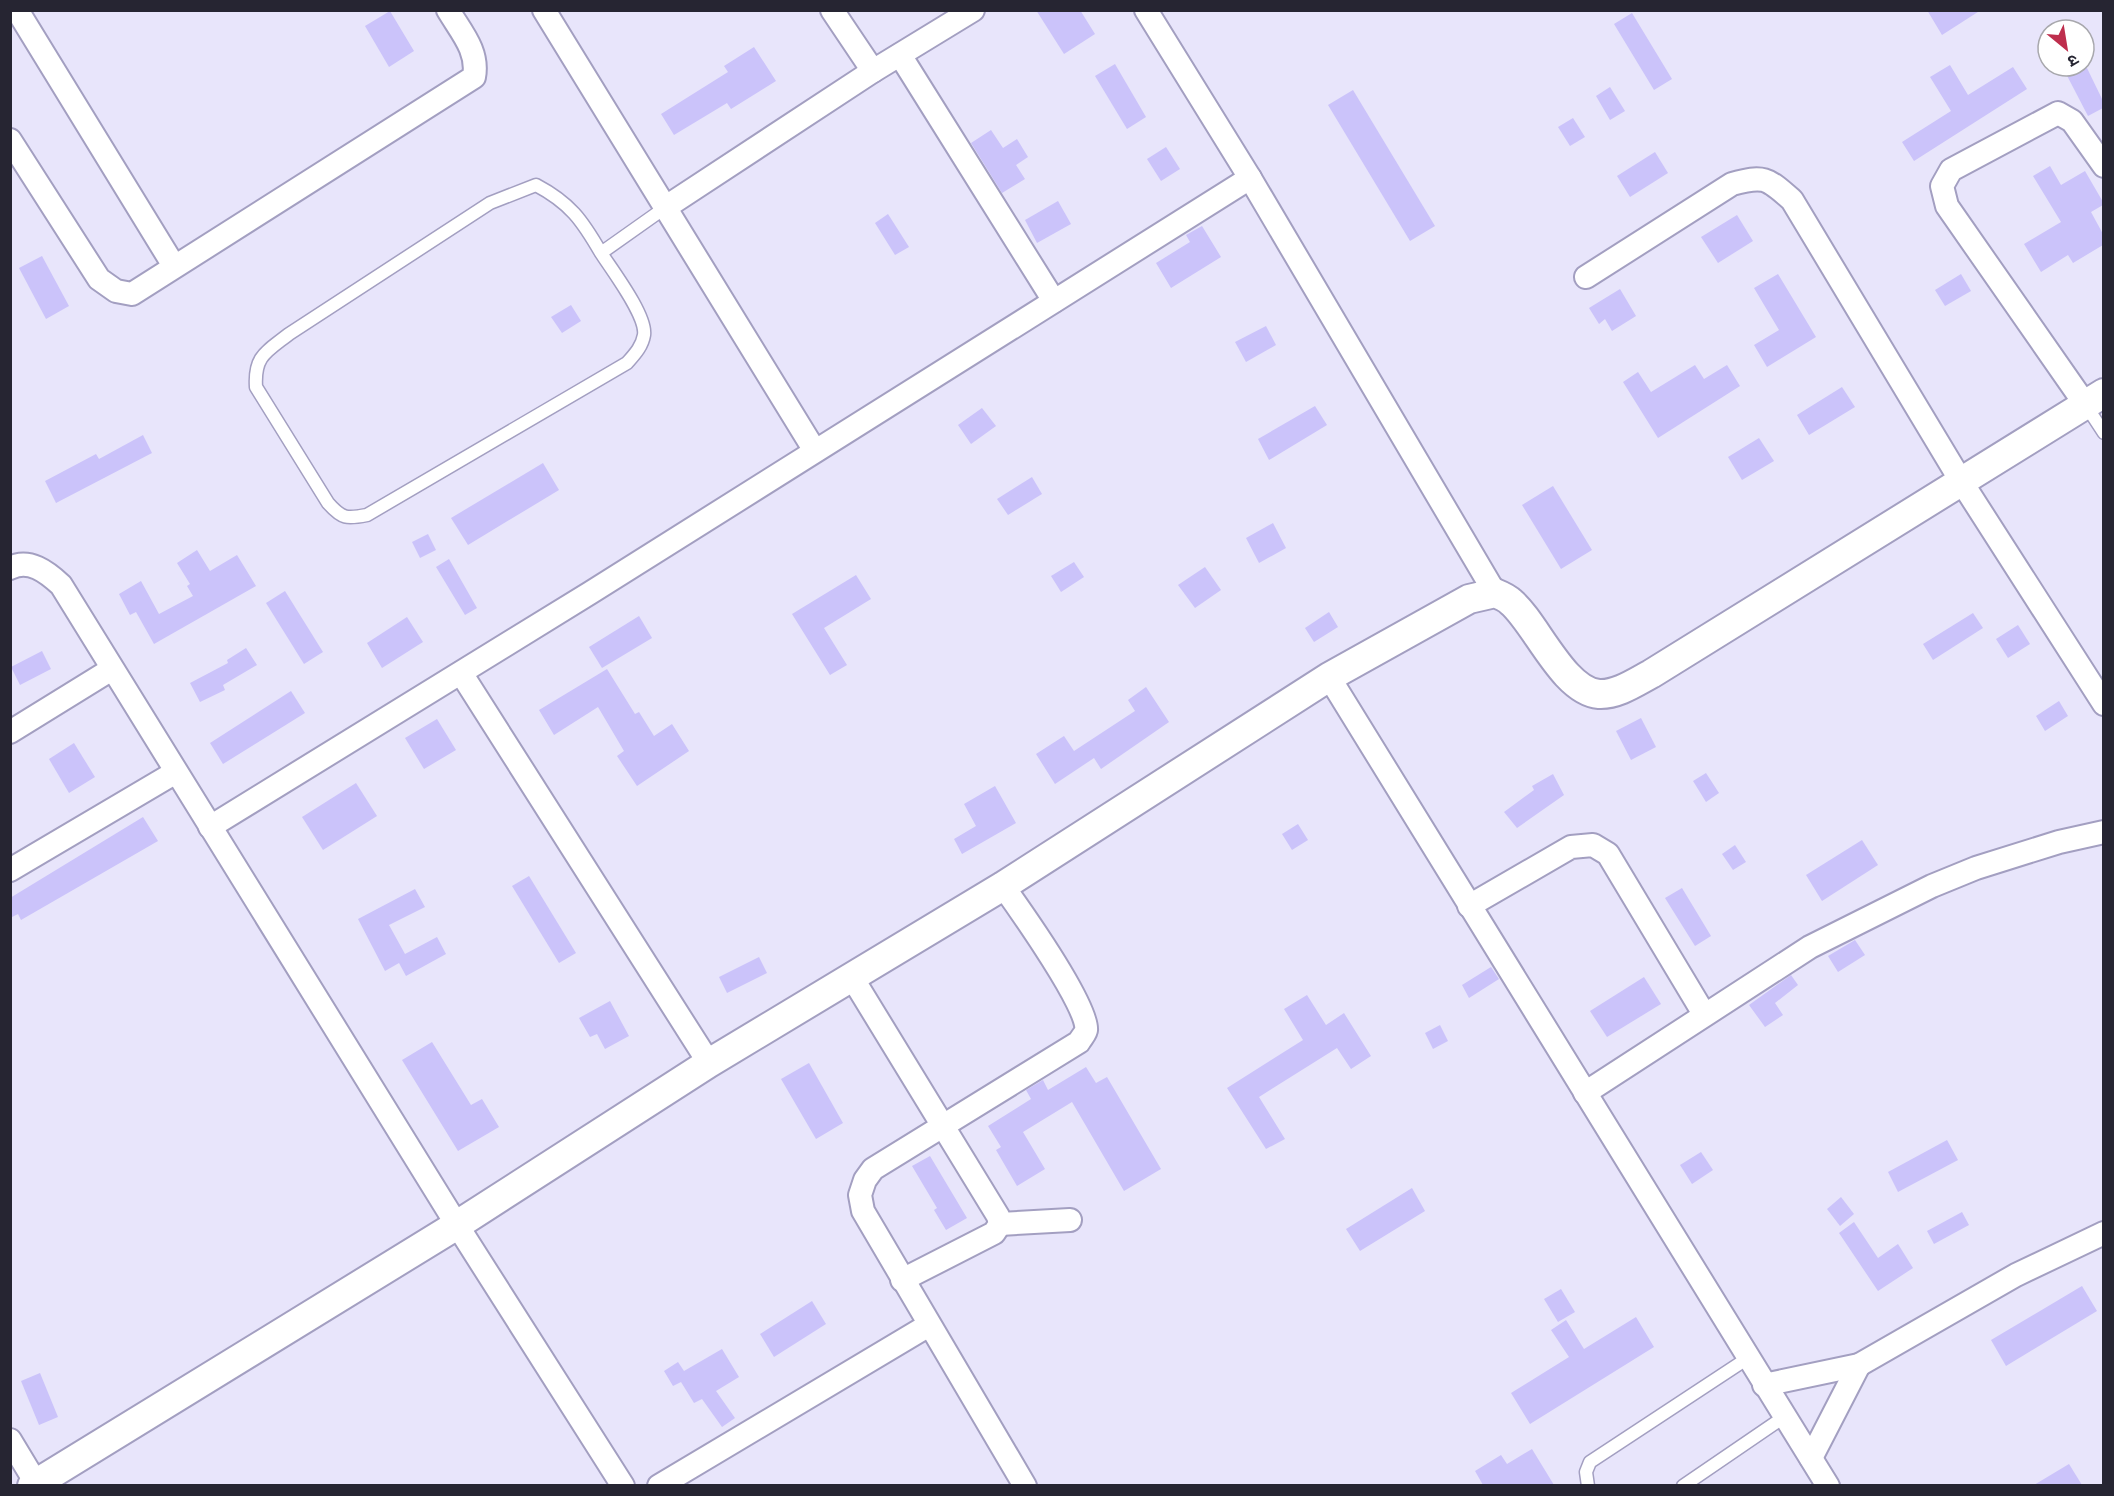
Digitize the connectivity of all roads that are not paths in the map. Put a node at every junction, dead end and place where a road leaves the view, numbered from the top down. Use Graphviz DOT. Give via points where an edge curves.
graph roads {
  1 [pos="17,10"];
  2 [pos="448,10"];
  3 [pos="544,10"];
  4 [pos="832,10"];
  5 [pos="973,10"];
  6 [pos="1146,10"];
  7 [pos="900,55"];
  8 [pos="873,71"];
  9 [pos="10,140"];
  10 [pos="2103,166"];
  11 [pos="1250,178"];
  12 [pos="666,207"];
  13 [pos="601,253"];
  14 [pos="174,266"];
  15 [pos="1586,277"];
  16 [pos="1054,301"];
  17 [pos="2094,398"];
  18 [pos="2103,433"];
  19 [pos="815,451"];
  20 [pos="1961,481"];
  21 [pos="10,568"];
  22 [pos="1496,592"];
  23 [pos="112,669"];
  24 [pos="461,673"];
  25 [pos="1329,677"];
  26 [pos="2103,704"];
  27 [pos="10,732"];
  28 [pos="176,772"];
  29 [pos="210,827"];
  30 [pos="2103,832"];
  31 [pos="10,870"];
  32 [pos="1003,886"];
  33 [pos="1470,906"];
  34 [pos="853,979"];
  35 [pos="1704,1014"];
  36 [pos="709,1063"];
  37 [pos="1584,1093"];
  38 [pos="942,1125"];
  39 [pos="1070,1220"];
  40 [pos="1000,1224"];
  41 [pos="457,1225"];
  42 [pos="2103,1233"];
  43 [pos="902,1280"];
  44 [pos="929,1325"];
  45 [pos="1748,1358"];
  46 [pos="1859,1365"];
  47 [pos="1764,1385"];
  48 [pos="1784,1417"];
  49 [pos="10,1440"];
  50 [pos="1811,1458"];
  51 [pos="34,1484"];
  52 [pos="623,1485"];
  53 [pos="659,1485"];
  54 [pos="1025,1485"];
  55 [pos="1588,1485"];
  56 [pos="1683,1485"];
  57 [pos="1828,1485"];
  1 -- 14 [label="street"];
  2 -- 14 [label="street" via="470,44 477,63 474,77"];
  3 -- 12 [label="street"];
  4 -- 8 [label="street"];
  5 -- 7 [label="street"];
  6 -- 11 [label="street"];
  7 -- 8 [label="street"];
  7 -- 16 [label="street"];
  8 -- 12 [label="street"];
  9 -- 14 [label="street" via="99,279 116,291 132,294"];
  10 -- 17 [label="street" via="2072,121 2058,112 1951,170 1942,186 1947,206"];
  11 -- 16 [label="street"];
  11 -- 22 [label="street"];
  12 -- 13 [label="lane"];
  12 -- 19 [label="street"];
  13 -- 13 [label="lane" via="642,321 644,334 639,349 627,363 367,515 338,515 256,387 255,369 261,356 299,327 490,203 536,185 561,198"];
  15 -- 20 [label="street" via="1731,184 1755,177 1772,183 1792,200"];
  16 -- 19 [label="street"];
  17 -- 18 [label="lane"];
  17 -- 20 [label="street"];
  19 -- 24 [label="street"];
  20 -- 22 [label="street" via="1651,675 1619,690 1599,694 1582,687 1552,657 1512,602"];
  20 -- 26 [label="street"];
  21 -- 23 [label="street" via="44,568 61,585"];
  22 -- 25 [label="street" via="1469,599"];
  23 -- 27 [label="street"];
  23 -- 28 [label="street"];
  24 -- 29 [label="street"];
  24 -- 36 [label="street"];
  25 -- 32 [label="street"];
  25 -- 33 [label="street"];
  28 -- 29 [label="street"];
  28 -- 31 [label="street"];
  29 -- 41 [label="street"];
  30 -- 35 [label="street" via="2060,842 1932,886 1810,947"];
  32 -- 34 [label="street"];
  32 -- 38 [label="street" via="1075,996 1085,1017 1086,1030 1079,1041"];
  33 -- 35 [label="street" via="1571,847 1593,845 1608,854"];
  33 -- 37 [label="street"];
  34 -- 36 [label="street"];
  34 -- 38 [label="street"];
  35 -- 37 [label="street"];
  36 -- 41 [label="street"];
  37 -- 45 [label="street"];
  38 -- 40 [label="street"];
  38 -- 43 [label="street" via="873,1170 860,1195 864,1211"];
  39 -- 40 [label="street"];
  40 -- 43 [label="street" via="994,1233"];
  41 -- 51 [label="street"];
  41 -- 52 [label="street"];
  42 -- 46 [label="street" via="2016,1275"];
  43 -- 44 [label="street"];
  44 -- 53 [label="street"];
  44 -- 54 [label="street"];
  45 -- 47 [label="street"];
  45 -- 55 [label="lane" via="1590,1462 1586,1472"];
  46 -- 47 [label="street"];
  46 -- 50 [label="street"];
  47 -- 48 [label="street"];
  48 -- 50 [label="street"];
  48 -- 56 [label="lane"];
  49 -- 51 [label="street"];
  50 -- 57 [label="street"];
}
